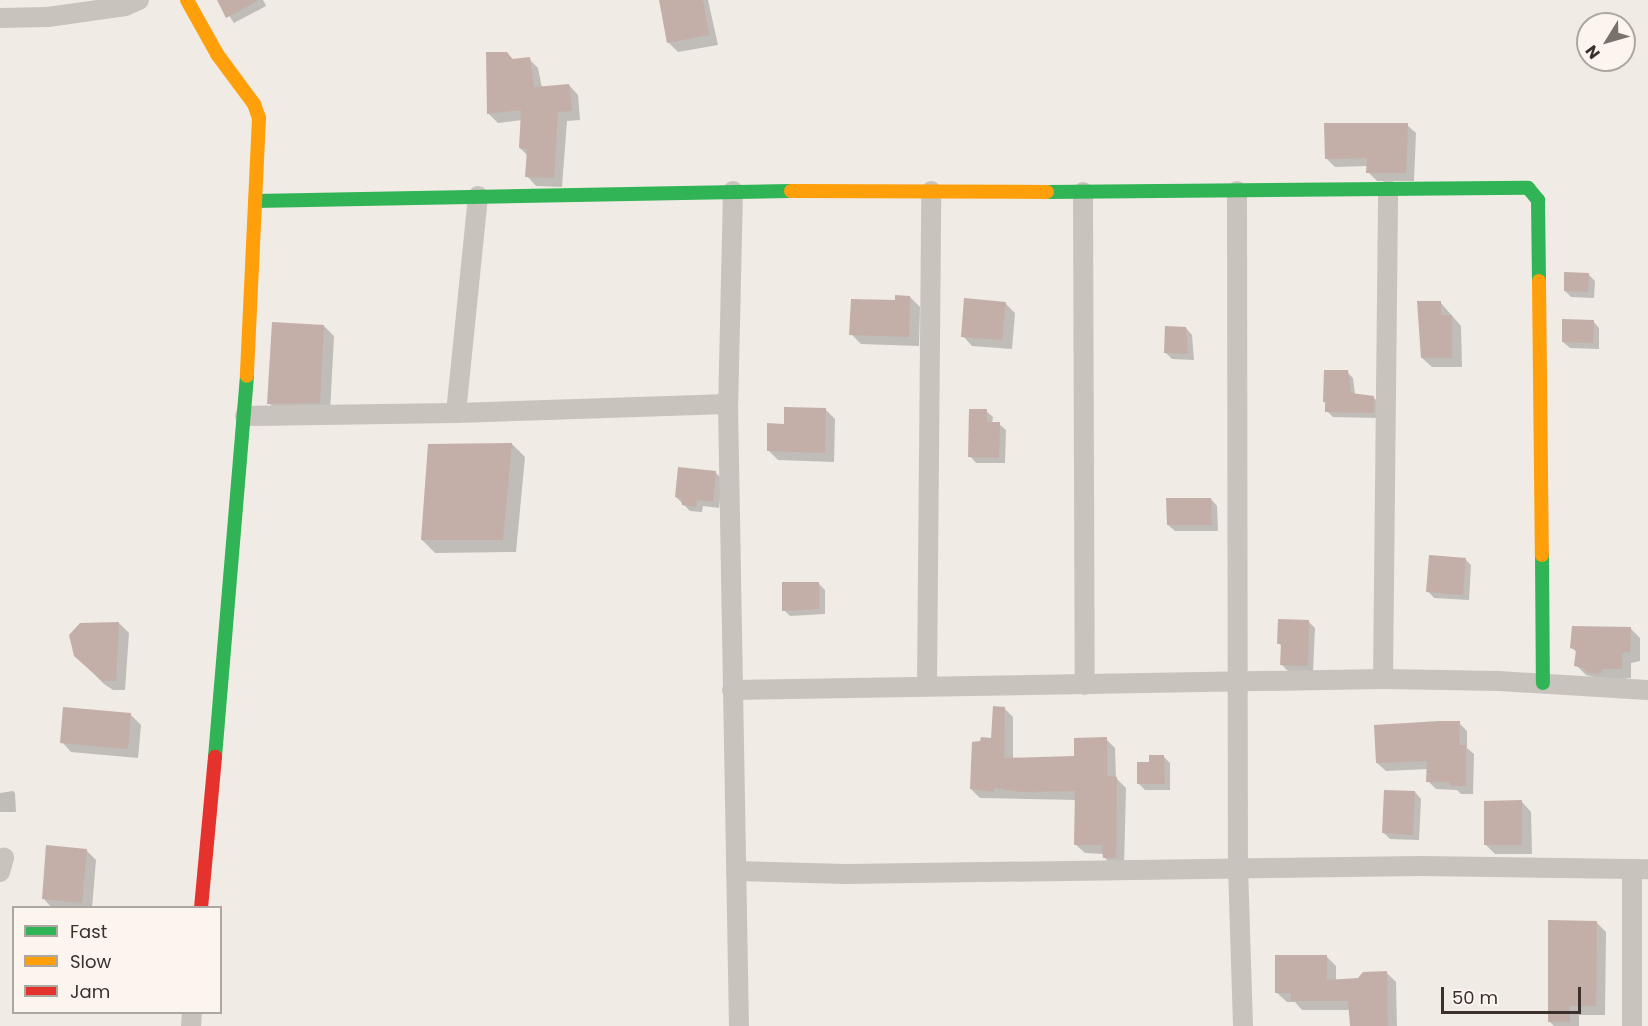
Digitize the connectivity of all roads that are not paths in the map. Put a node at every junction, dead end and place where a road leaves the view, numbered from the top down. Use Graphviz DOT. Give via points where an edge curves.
graph roads {
  1 [pos="140,0"];
  2 [pos="187,0"];
  3 [pos="0,18"];
  4 [pos="1388,190"];
  5 [pos="734,191"];
  6 [pos="932,191"];
  7 [pos="1237,191"];
  8 [pos="1083,192"];
  9 [pos="478,196"];
  10 [pos="255,201"];
  11 [pos="728,404"];
  12 [pos="456,413"];
  13 [pos="245,416"];
  14 [pos="1383,679"];
  15 [pos="1238,683"];
  16 [pos="1542,683"];
  17 [pos="927,685"];
  18 [pos="1085,685"];
  19 [pos="732,690"];
  20 [pos="1648,690"];
  21 [pos="1238,867"];
  22 [pos="1640,869"];
  23 [pos="736,871"];
  24 [pos="201,906"];
  25 [pos="739,1026"];
  26 [pos="1243,1026"];
  27 [pos="1632,1026"];
  1 -- 3 [label="street" via="125,6 48,17"];
  2 -- 10 [label="street" via="217,54 254,104 259,118"];
  4 -- 7 [label="street"];
  4 -- 14 [label="street"];
  4 -- 16 [label="street" via="1522,188 1533,191 1538,200"];
  5 -- 6 [label="street"];
  5 -- 9 [label="street"];
  5 -- 11 [label="street"];
  6 -- 8 [label="street"];
  6 -- 17 [label="street"];
  7 -- 8 [label="street"];
  7 -- 15 [label="street"];
  8 -- 18 [label="street"];
  9 -- 10 [label="street"];
  9 -- 12 [label="street"];
  10 -- 13 [label="street"];
  11 -- 12 [label="street"];
  11 -- 19 [label="street"];
  12 -- 13 [label="street"];
  13 -- 24 [label="street"];
  14 -- 15 [label="street"];
  14 -- 16 [label="street"];
  15 -- 18 [label="street"];
  15 -- 21 [label="street"];
  16 -- 20 [label="street"];
  17 -- 18 [label="street"];
  17 -- 19 [label="street"];
  19 -- 23 [label="street"];
  21 -- 22 [label="street"];
  21 -- 23 [label="street" via="846,874"];
  21 -- 26 [label="street"];
  22 -- 27 [label="street"];
  23 -- 25 [label="street"];
}
